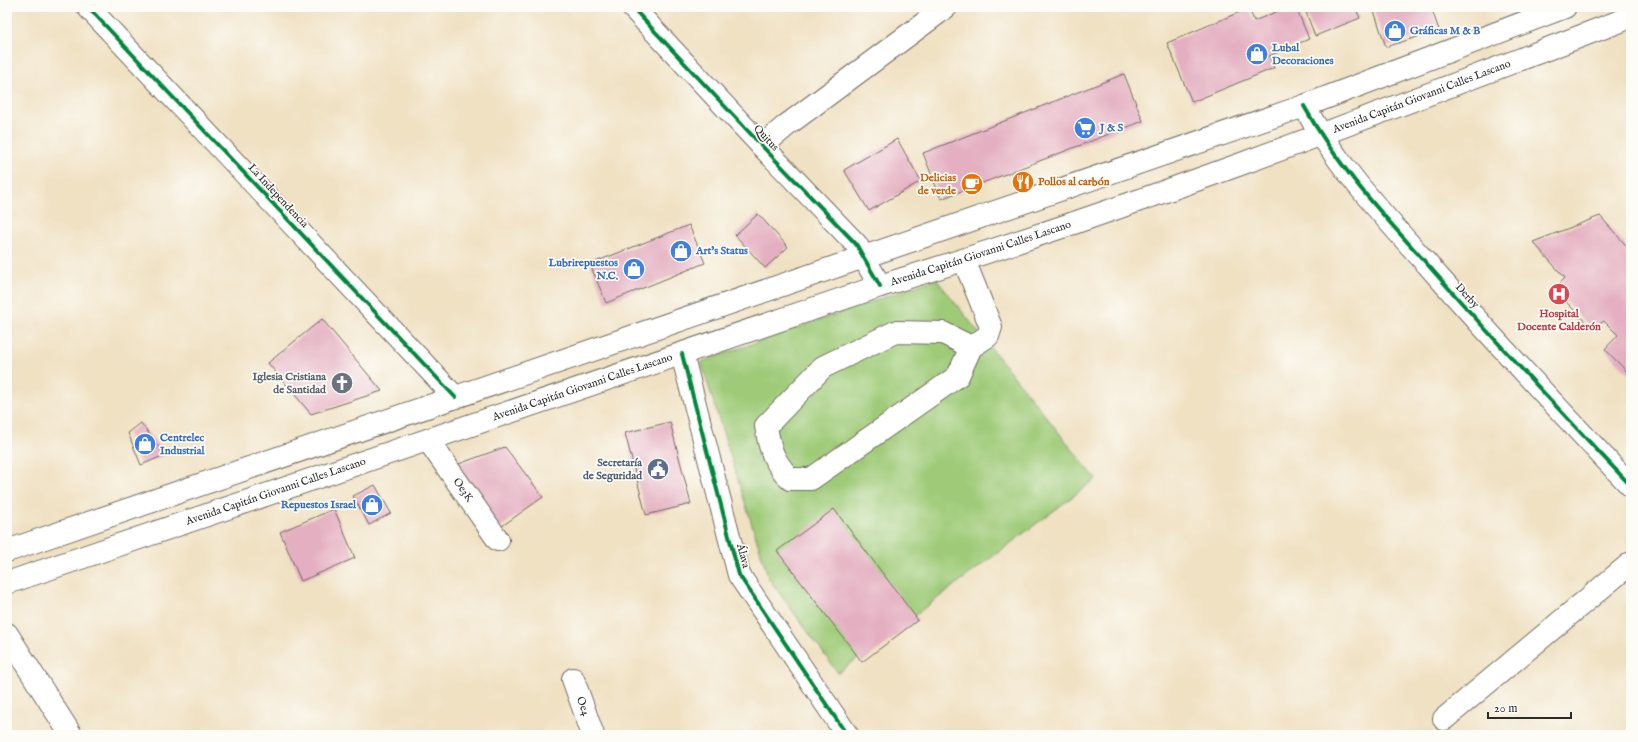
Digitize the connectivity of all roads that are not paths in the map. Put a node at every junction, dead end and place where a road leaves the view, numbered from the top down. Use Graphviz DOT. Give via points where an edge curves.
graph roads {
  1 [pos="88,7"];
  2 [pos="632,7"];
  3 [pos="946,7"];
  4 [pos="1565,7"];
  5 [pos="1631,17"];
  6 [pos="1304,106"];
  7 [pos="1320,136"];
  8 [pos="762,146"];
  9 [pos="864,257"];
  10 [pos="964,260"];
  11 [pos="880,286"];
  12 [pos="971,347"];
  13 [pos="682,354"];
  14 [pos="455,397"];
  15 [pos="428,440"];
  16 [pos="1631,486"];
  17 [pos="498,540"];
  18 [pos="7,551"];
  19 [pos="1631,563"];
  20 [pos="7,583"];
  21 [pos="7,634"];
  22 [pos="573,679"];
  23 [pos="1444,719"];
  24 [pos="71,735"];
  25 [pos="593,735"];
  26 [pos="847,735"];
  1 -- 14 [label="main road, La Independencia"];
  2 -- 8 [label="main road, Quitus"];
  3 -- 8 [label="main road"];
  4 -- 6 [label="main road"];
  5 -- 7 [label="main road, Avenida Capitán Giovanni Calles Lascano"];
  6 -- 7 [label="main road, Derby"];
  6 -- 9 [label="main road"];
  7 -- 10 [label="main road, Avenida Capitán Giovanni Calles Lascano"];
  7 -- 16 [label="main road, Derby" via="1358,186 1483,327"];
  8 -- 9 [label="main road, Quitus" via="856,244"];
  9 -- 11 [label="main road, Quitus"];
  9 -- 14 [label="main road"];
  10 -- 11 [label="main road, Avenida Capitán Giovanni Calles Lascano"];
  10 -- 12 [label="main road" via="991,327 988,336"];
  11 -- 13 [label="main road, Avenida Capitán Giovanni Calles Lascano"];
  12 -- 12 [label="main road" via="943,333 895,332 823,367 766,426 776,464 790,479 811,479 958,376"];
  13 -- 15 [label="main road, Avenida Capitán Giovanni Calles Lascano"];
  13 -- 26 [label="main road, Álava" via="739,575"];
  14 -- 18 [label="main road"];
  15 -- 17 [label="main road, Oe3K"];
  15 -- 20 [label="main road, Avenida Capitán Giovanni Calles Lascano"];
  19 -- 23 [label="main road"];
  21 -- 24 [label="main road"];
  22 -- 25 [label="main road, Oe4"];
}
